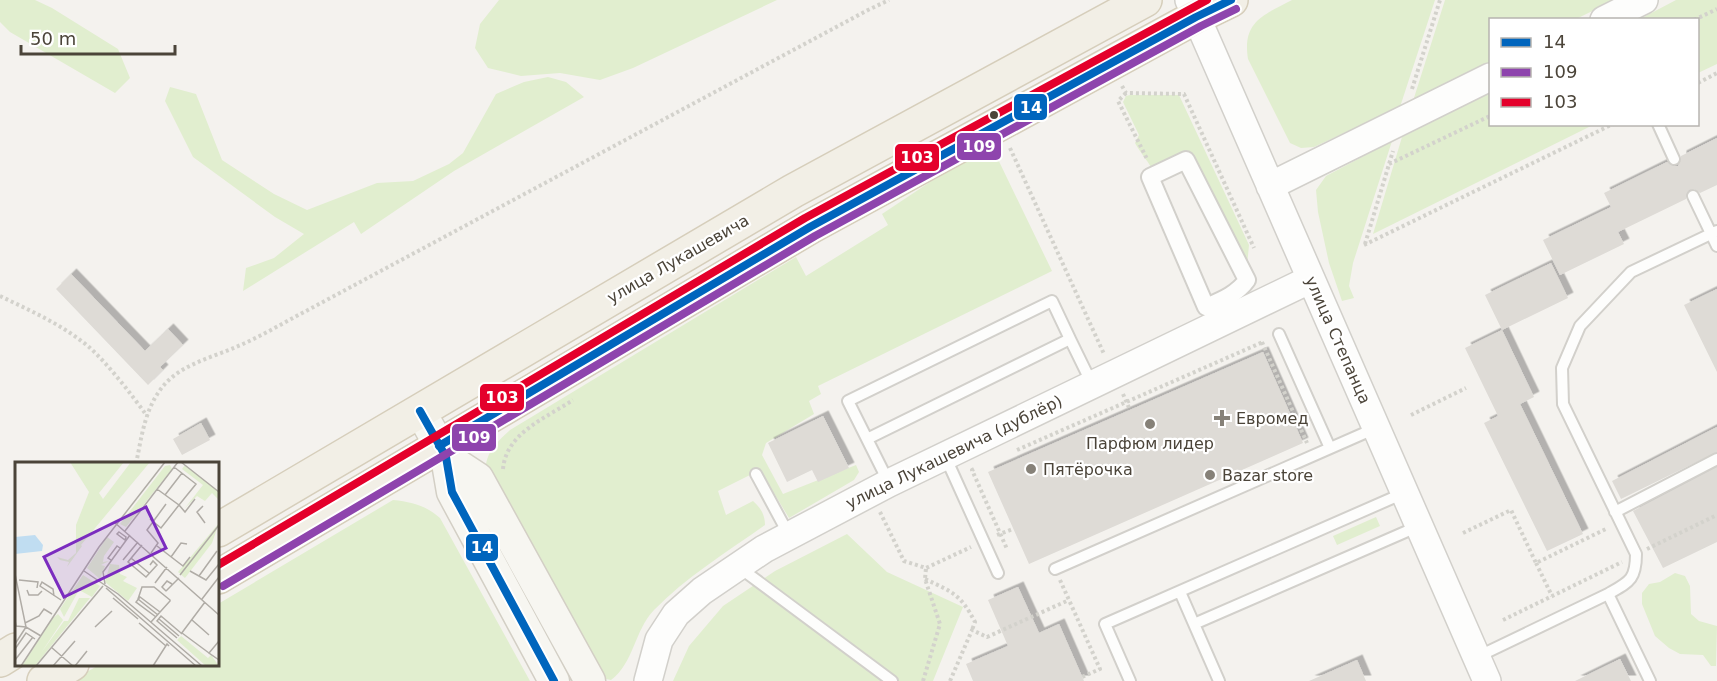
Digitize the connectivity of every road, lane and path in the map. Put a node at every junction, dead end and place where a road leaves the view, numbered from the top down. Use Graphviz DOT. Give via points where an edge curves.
graph roads {
  1 [pos="889,0"];
  2 [pos="1145,0"];
  3 [pos="1231,0"];
  4 [pos="1644,0"];
  5 [pos="1193,8"];
  6 [pos="1717,9"];
  7 [pos="1608,18"];
  8 [pos="1698,18"];
  9 [pos="1717,74"];
  10 [pos="1489,78"];
  11 [pos="1119,80"];
  12 [pos="1699,83"];
  13 [pos="1489,117"];
  14 [pos="1609,126"];
  15 [pos="1659,126"];
  16 [pos="1010,147"];
  17 [pos="1674,159"];
  18 [pos="1186,160"];
  19 [pos="1389,164"];
  20 [pos="1270,186"];
  21 [pos="1693,196"];
  22 [pos="1714,232"];
  23 [pos="1364,245"];
  24 [pos="1717,246"];
  25 [pos="1254,250"];
  26 [pos="1311,279"];
  27 [pos="0,296"];
  28 [pos="1279,334"];
  29 [pos="1070,339"];
  30 [pos="1103,379"];
  31 [pos="1466,388"];
  32 [pos="577,398"];
  33 [pos="1126,402"];
  34 [pos="1130,410"];
  35 [pos="420,411"];
  36 [pos="147,416"];
  37 [pos="1411,416"];
  38 [pos="1376,428"];
  39 [pos="867,439"];
  40 [pos="1308,446"];
  41 [pos="1330,448"];
  42 [pos="1016,450"];
  43 [pos="443,452"];
  44 [pos="945,455"];
  45 [pos="1717,459"];
  46 [pos="136,462"];
  47 [pos="983,465"];
  48 [pos="502,472"];
  49 [pos="756,474"];
  50 [pos="889,483"];
  51 [pos="1404,493"];
  52 [pos="879,511"];
  53 [pos="1615,512"];
  54 [pos="1717,515"];
  55 [pos="1419,526"];
  56 [pos="1612,526"];
  57 [pos="219,529"];
  58 [pos="1463,533"];
  59 [pos="790,536"];
  60 [pos="1007,549"];
  61 [pos="1636,555"];
  62 [pos="1536,563"];
  63 [pos="738,566"];
  64 [pos="1056,569"];
  65 [pos="998,573"];
  66 [pos="219,576"];
  67 [pos="925,579"];
  68 [pos="1180,592"];
  69 [pos="1608,594"];
  70 [pos="1552,596"];
  71 [pos="1503,620"];
  72 [pos="1194,624"];
  73 [pos="972,630"];
  74 [pos="15,651"];
  75 [pos="0,660"];
  76 [pos="69,666"];
  77 [pos="1482,669"];
  78 [pos="1082,677"];
  79 [pos="646,678"];
  80 [pos="44,681"];
  81 [pos="554,681"];
  82 [pos="590,681"];
  83 [pos="892,681"];
  84 [pos="923,681"];
  85 [pos="950,681"];
  86 [pos="1130,681"];
  87 [pos="1219,681"];
  88 [pos="1650,681"];
  1 -- 36 [label="path" via="306,311 237,347 193,364 175,375 158,393"];
  2 -- 35 [label="main road, улица Лукашевича" via="793,191"];
  3 -- 5 [label="main road"];
  4 -- 7 [label="street"];
  5 -- 20 [label="street, улица Степанца"];
  5 -- 43 [label="main road" via="810,227"];
  6 -- 8 [label="path"];
  9 -- 12 [label="path"];
  10 -- 20 [label="street"];
  11 -- 25 [label="path" via="1126,93 1184,94"];
  13 -- 19 [label="path"];
  14 -- 23 [label="path"];
  15 -- 17 [label="lane"];
  16 -- 30 [label="path"];
  18 -- 18 [label="street" via="1149,177 1206,307 1242,288 1247,280"];
  20 -- 26 [label="street, улица Степанца"];
  21 -- 22 [label="lane"];
  22 -- 24 [label="lane"];
  22 -- 53 [label="lane" via="1631,272 1580,326 1562,368 1563,404"];
  26 -- 30 [label="street, улица Лукашевича (дублёр)"];
  26 -- 38 [label="street, улица Степанца"];
  27 -- 36 [label="path" via="46,318 90,348"];
  28 -- 41 [label="lane"];
  29 -- 30 [label="lane"];
  29 -- 39 [label="lane"];
  29 -- 39 [label="lane" via="1052,301 848,401"];
  30 -- 33 [label="path"];
  30 -- 44 [label="street, улица Лукашевича (дублёр)"];
  31 -- 37 [label="path"];
  32 -- 48 [label="path" via="510,444"];
  33 -- 34 [label="path"];
  33 -- 40 [label="path" via="1262,342"];
  33 -- 42 [label="path"];
  35 -- 43 [label="main road"];
  35 -- 57 [label="main road, улица Лукашевича"];
  36 -- 46 [label="path"];
  38 -- 41 [label="lane"];
  38 -- 51 [label="street, улица Степанца"];
  39 -- 50 [label="lane"];
  41 -- 64 [label="lane"];
  43 -- 66 [label="main road"];
  43 -- 81 [label="main road" via="452,492"];
  43 -- 82 [label="main road" via="478,478"];
  44 -- 50 [label="street, улица Лукашевича (дублёр)"];
  44 -- 65 [label="lane"];
  45 -- 53 [label="lane"];
  47 -- 60 [label="path" via="972,470"];
  49 -- 59 [label="lane"];
  50 -- 59 [label="street, улица Лукашевича (дублёр)"];
  51 -- 55 [label="street, улица Степанца"];
  51 -- 68 [label="lane"];
  52 -- 67 [label="path" via="904,561 926,567"];
  53 -- 61 [label="lane"];
  54 -- 61 [label="path"];
  55 -- 72 [label="lane"];
  55 -- 77 [label="street, улица Степанца"];
  56 -- 62 [label="path"];
  58 -- 62 [label="path" via="1511,510"];
  59 -- 63 [label="street, улица Лукашевича (дублёр)"];
  61 -- 69 [label="lane" via="1636,570 1628,582"];
  61 -- 70 [label="path"];
  62 -- 70 [label="path"];
  63 -- 79 [label="street, улица Лукашевича (дублёр)" via="676,614 659,640"];
  63 -- 83 [label="lane"];
  67 -- 73 [label="path" via="964,602 975,622"];
  67 -- 84 [label="path" via="940,624"];
  68 -- 72 [label="lane"];
  68 -- 86 [label="lane" via="1105,624"];
  69 -- 77 [label="lane"];
  69 -- 88 [label="lane"];
  70 -- 71 [label="path"];
  72 -- 87 [label="lane"];
  73 -- 78 [label="path" via="987,637 1069,600 1100,669"];
  73 -- 85 [label="path"];
  74 -- 75 [label="main road"];
  76 -- 80 [label="main road"];
}
